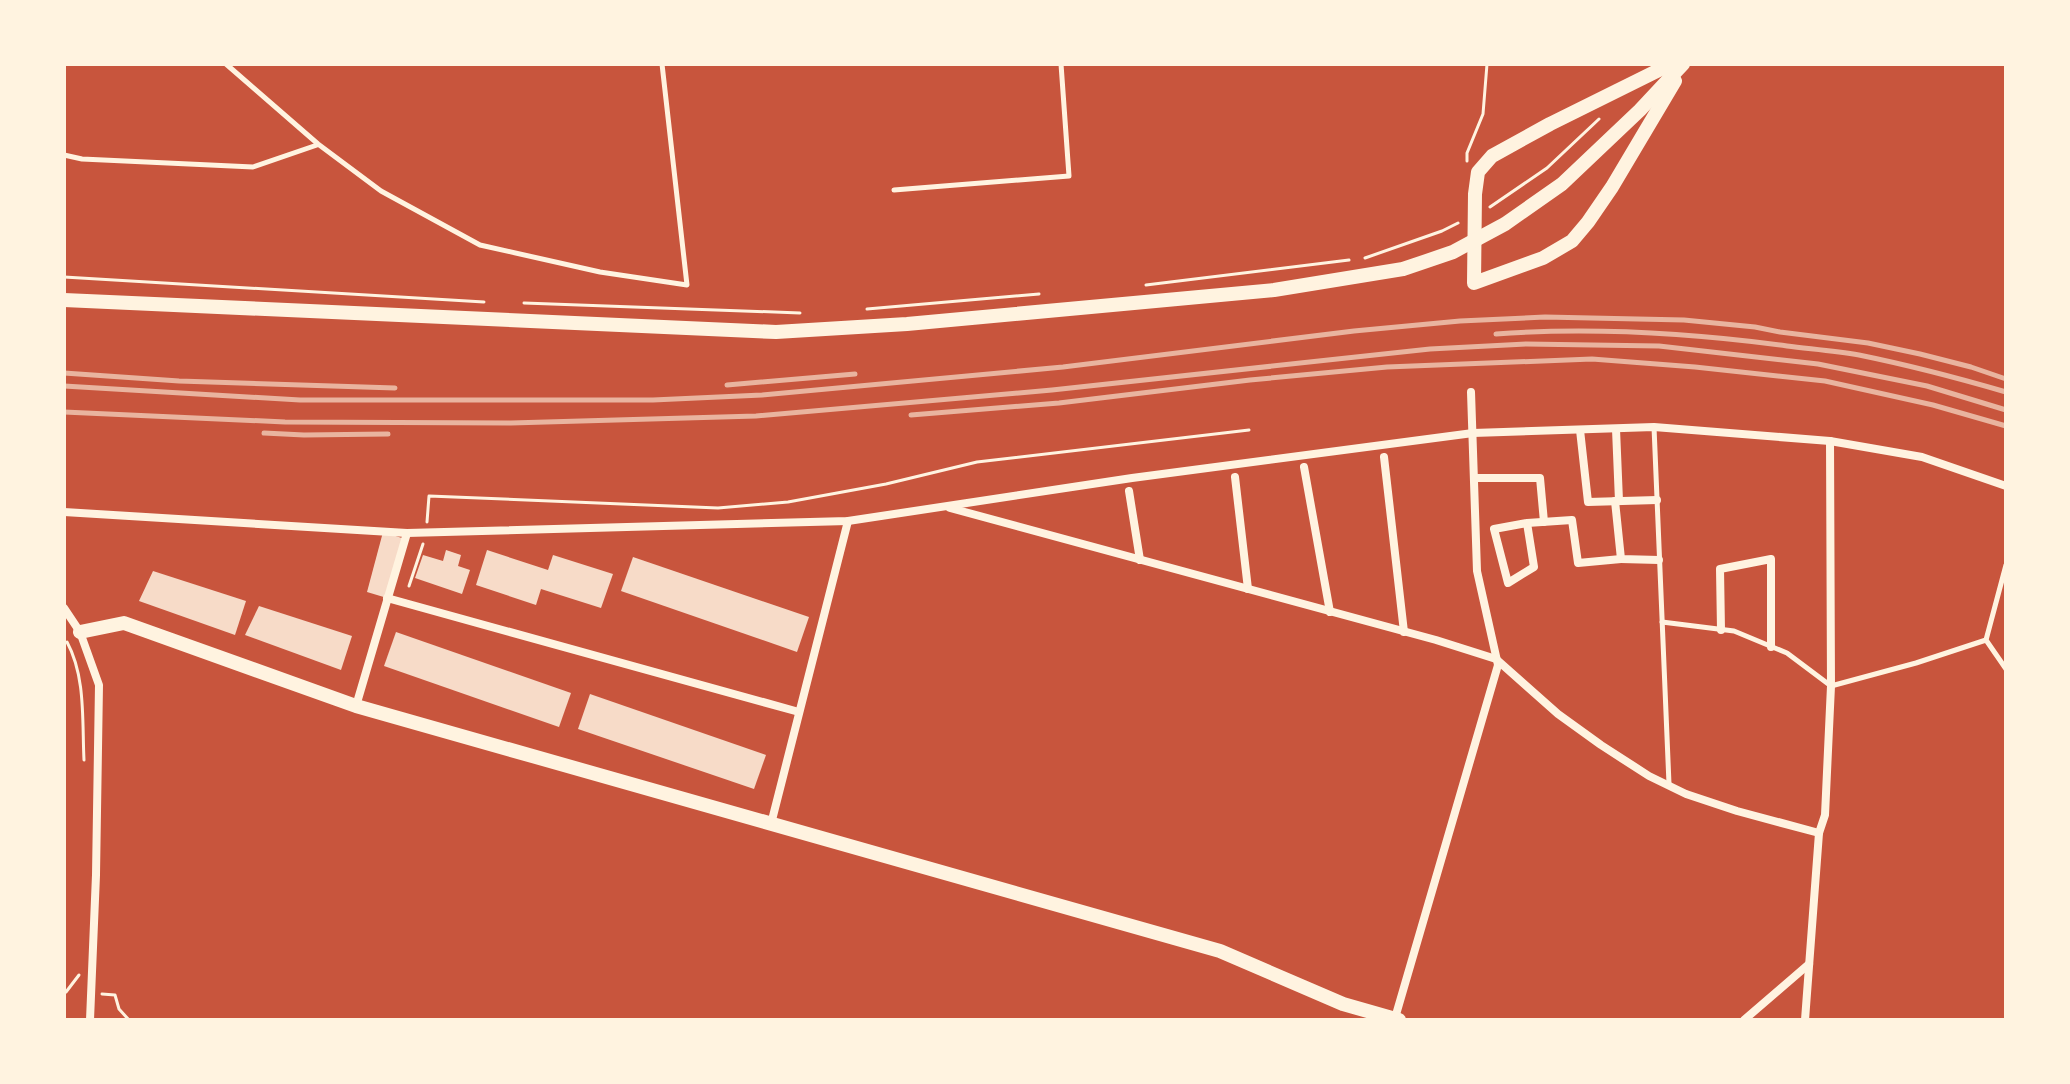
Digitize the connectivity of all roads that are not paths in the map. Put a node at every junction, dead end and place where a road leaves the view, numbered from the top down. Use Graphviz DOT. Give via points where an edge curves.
graph roads {
  1 [pos="226,64"];
  2 [pos="662,64"];
  3 [pos="1061,64"];
  4 [pos="1671,64"];
  5 [pos="1684,64"];
  6 [pos="318,144"];
  7 [pos="64,155"];
  8 [pos="894,190"];
  9 [pos="64,300"];
  10 [pos="1471,392"];
  11 [pos="1654,427"];
  12 [pos="1616,429"];
  13 [pos="1580,430"];
  14 [pos="1473,433"];
  15 [pos="1830,441"];
  16 [pos="1384,457"];
  17 [pos="1304,467"];
  18 [pos="1235,477"];
  19 [pos="1474,478"];
  20 [pos="2006,486"];
  21 [pos="1129,491"];
  22 [pos="1657,500"];
  23 [pos="1617,501"];
  24 [pos="946,507"];
  25 [pos="64,512"];
  26 [pos="848,521"];
  27 [pos="1544,522"];
  28 [pos="1527,523"];
  29 [pos="407,533"];
  30 [pos="1621,559"];
  31 [pos="1140,560"];
  32 [pos="1659,560"];
  33 [pos="2006,565"];
  34 [pos="1248,589"];
  35 [pos="387,598"];
  36 [pos="64,608"];
  37 [pos="1330,612"];
  38 [pos="1662,622"];
  39 [pos="1721,630"];
  40 [pos="80,632"];
  41 [pos="1404,632"];
  42 [pos="1986,640"];
  43 [pos="1771,647"];
  44 [pos="1496,659"];
  45 [pos="2006,669"];
  46 [pos="1831,686"];
  47 [pos="356,706"];
  48 [pos="799,712"];
  49 [pos="1669,785"];
  50 [pos="771,824"];
  51 [pos="1819,833"];
  52 [pos="1809,964"];
  53 [pos="1397,1019"];
  54 [pos="90,1020"];
  55 [pos="1744,1020"];
  56 [pos="1805,1020"];
  1 -- 6 [label="lane"];
  2 -- 6 [label="lane" via="687,285 480,245 381,191"];
  3 -- 8 [label="lane" via="1069,176"];
  4 -- 5 [label="main road" via="1492,156 1478,172 1474,288 1572,241 1612,187"];
  5 -- 9 [label="main road" via="1562,184 1505,224 1453,252 1403,269 1274,290 776,332"];
  6 -- 7 [label="lane" via="253,167"];
  10 -- 14 [label="street"];
  11 -- 12 [label="street"];
  11 -- 15 [label="street"];
  11 -- 22 [label="lane"];
  12 -- 13 [label="street"];
  12 -- 23 [label="street"];
  13 -- 14 [label="street"];
  13 -- 23 [label="street" via="1588,502"];
  14 -- 19 [label="street"];
  14 -- 24 [label="street"];
  15 -- 20 [label="street" via="1922,457"];
  15 -- 46 [label="street"];
  16 -- 41 [label="street"];
  17 -- 37 [label="street"];
  18 -- 34 [label="street"];
  19 -- 27 [label="street" via="1540,478"];
  19 -- 44 [label="street" via="1477,571"];
  21 -- 31 [label="street"];
  22 -- 23 [label="street"];
  22 -- 32 [label="lane"];
  23 -- 30 [label="street"];
  24 -- 26 [label="street"];
  24 -- 31 [label="street"];
  25 -- 29 [label="street"];
  26 -- 29 [label="street"];
  26 -- 48 [label="street"];
  27 -- 28 [label="street"];
  27 -- 30 [label="street" via="1572,520 1578,563"];
  28 -- 28 [label="street" via="1534,567 1508,583 1494,529"];
  29 -- 35 [label="street"];
  30 -- 32 [label="street"];
  31 -- 34 [label="street"];
  32 -- 38 [label="lane"];
  33 -- 42 [label="lane"];
  34 -- 37 [label="street"];
  35 -- 47 [label="street"];
  35 -- 48 [label="street"];
  36 -- 40 [label="street"];
  37 -- 41 [label="street"];
  38 -- 39 [label="lane"];
  38 -- 49 [label="lane"];
  39 -- 43 [label="lane"];
  39 -- 43 [label="street" via="1720,569 1771,559"];
  40 -- 47 [label="main road" via="124,623"];
  40 -- 54 [label="street" via="99,685"];
  41 -- 44 [label="street"];
  42 -- 45 [label="lane"];
  42 -- 46 [label="lane"];
  43 -- 46 [label="lane"];
  44 -- 49 [label="street" via="1558,714"];
  44 -- 53 [label="street"];
  46 -- 51 [label="street" via="1825,815"];
  47 -- 50 [label="main road"];
  48 -- 50 [label="street"];
  49 -- 51 [label="street" via="1737,811"];
  50 -- 53 [label="main road" via="1220,951 1343,1004"];
  51 -- 52 [label="street"];
  52 -- 55 [label="street"];
  52 -- 56 [label="street"];
}
